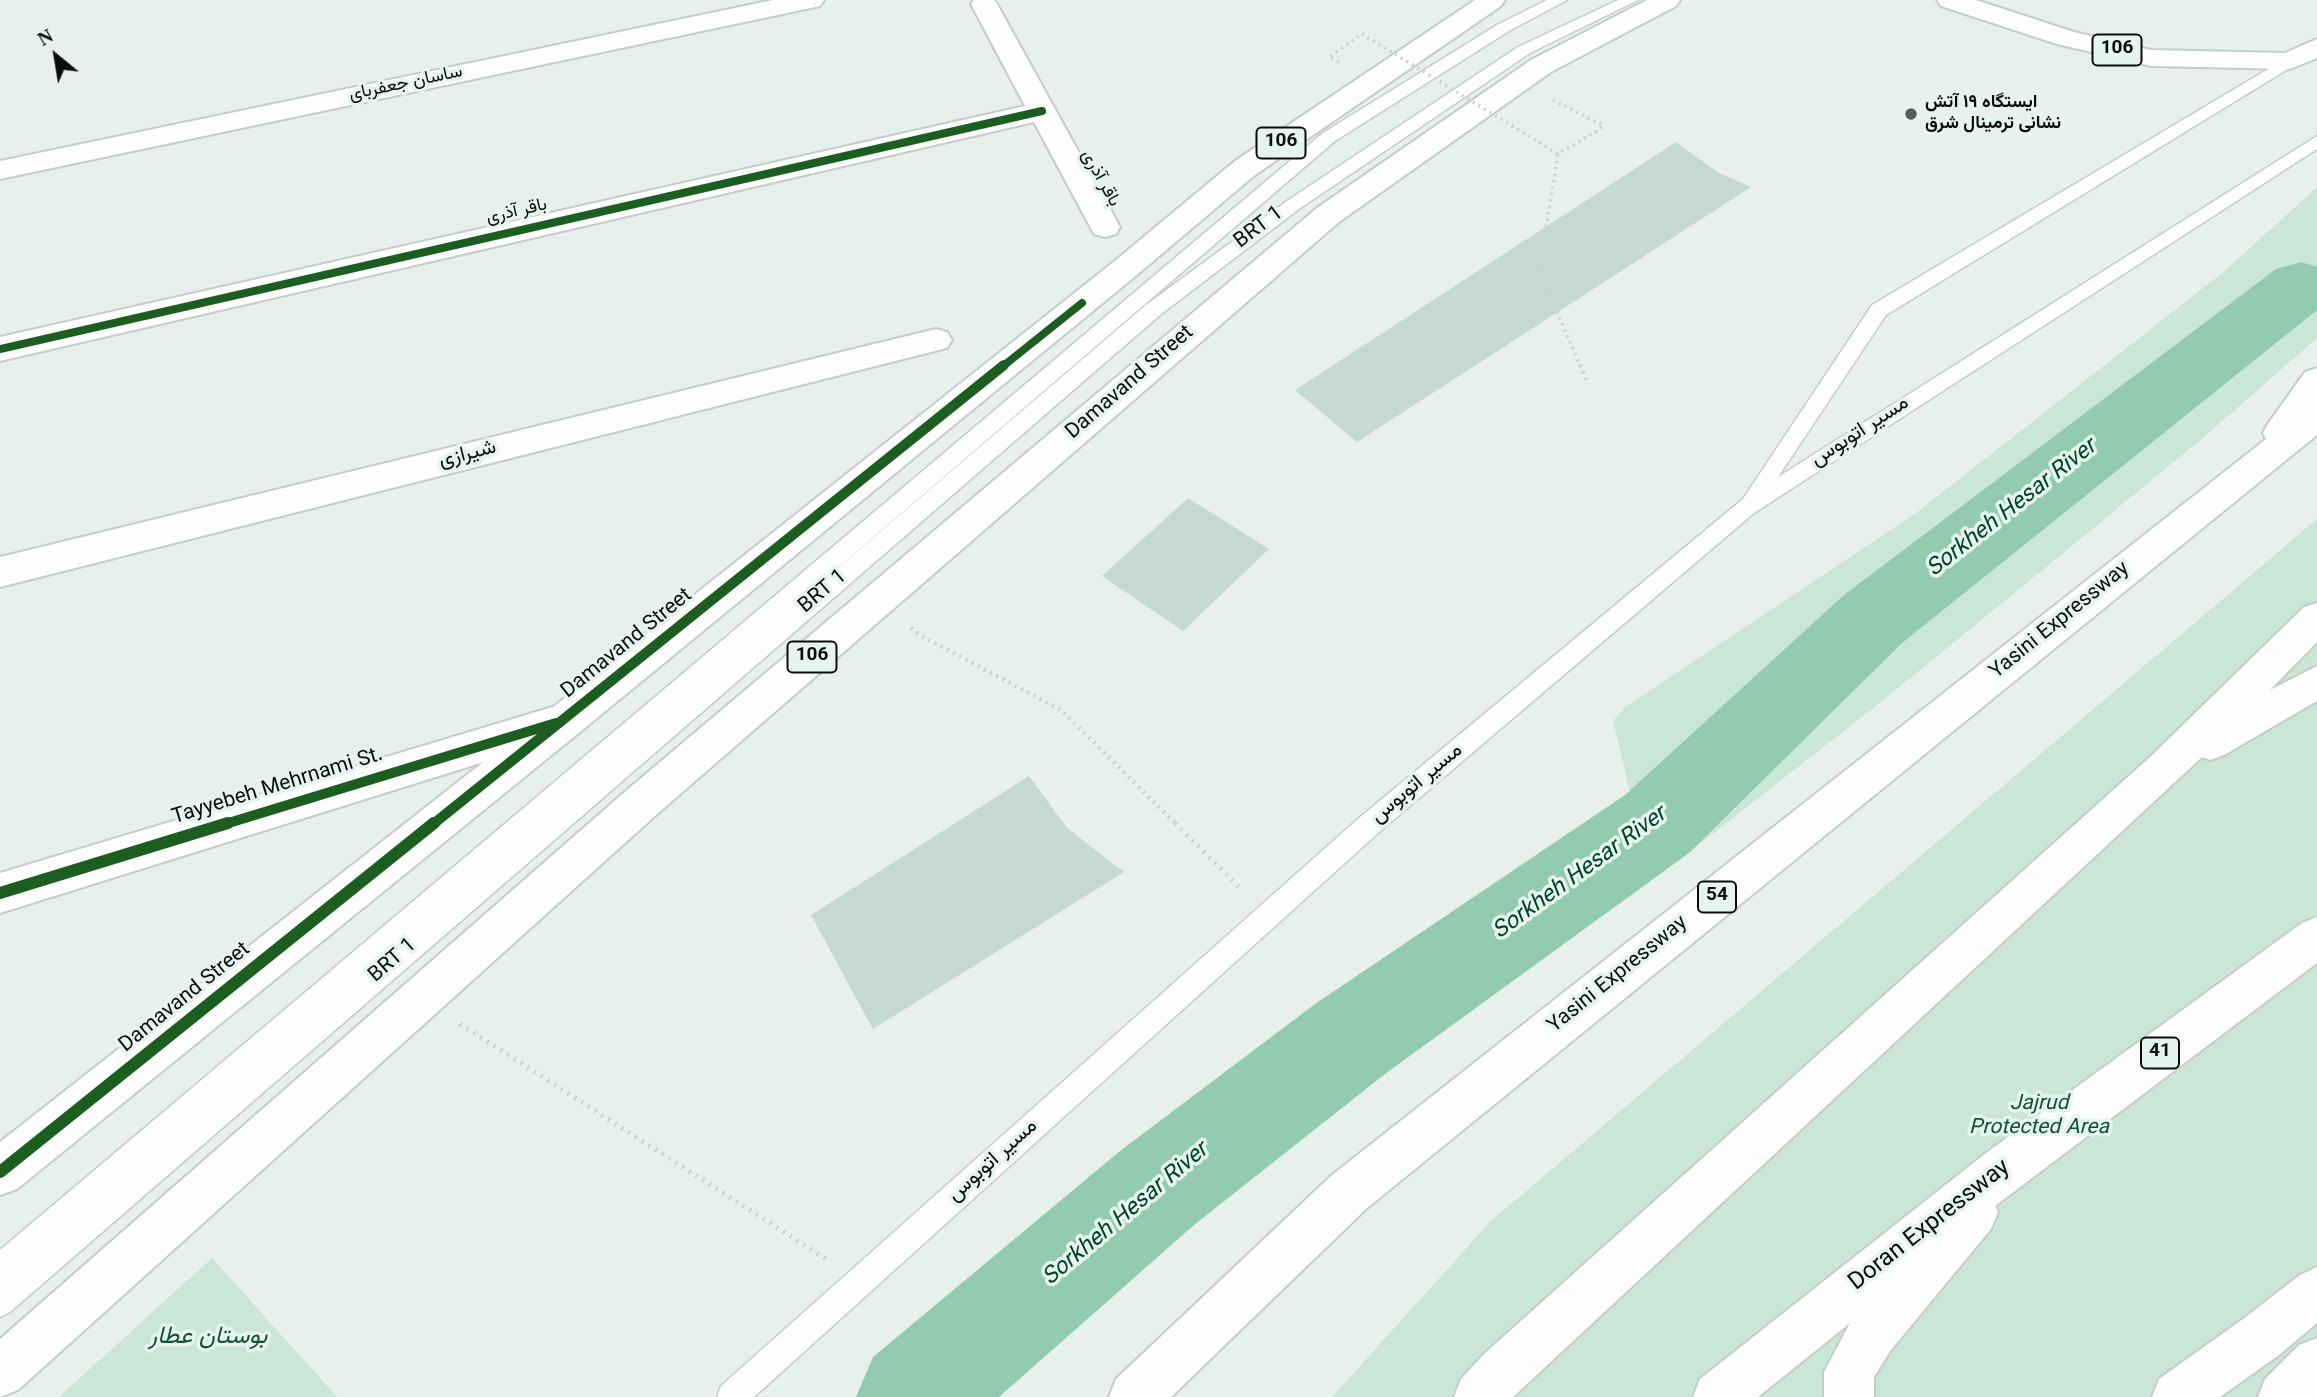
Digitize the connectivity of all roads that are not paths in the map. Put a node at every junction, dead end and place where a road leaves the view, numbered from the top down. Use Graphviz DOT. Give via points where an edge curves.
graph roads {
  1 [pos="811,0"];
  2 [pos="1492,0"];
  3 [pos="1559,0"];
  4 [pos="1630,0"];
  5 [pos="1667,0"];
  6 [pos="1950,0"];
  7 [pos="984,4"];
  8 [pos="2317,47"];
  9 [pos="2290,61"];
  10 [pos="1042,111"];
  11 [pos="2317,141"];
  12 [pos="0,170"];
  13 [pos="1105,227"];
  14 [pos="936,340"];
  15 [pos="0,349"];
  16 [pos="2317,380"];
  17 [pos="2317,417"];
  18 [pos="2259,463"];
  19 [pos="1747,507"];
  20 [pos="0,572"];
  21 [pos="2317,618"];
  22 [pos="2317,682"];
  23 [pos="566,720"];
  24 [pos="2163,770"];
  25 [pos="0,893"];
  26 [pos="2317,937"];
  27 [pos="2003,1170"];
  28 [pos="0,1172"];
  29 [pos="0,1269"];
  30 [pos="2317,1292"];
  31 [pos="0,1302"];
  32 [pos="2317,1363"];
  33 [pos="0,1372"];
  34 [pos="732,1397"];
  35 [pos="1134,1397"];
  36 [pos="1479,1397"];
  37 [pos="1718,1397"];
  38 [pos="1849,1397"];
  39 [pos="2177,1397"];
  40 [pos="2283,1397"];
  1 -- 12 [label="main road, ساسان جعفربای"];
  2 -- 23 [label="main road, Damavand Street / 106" via="1245,168"];
  3 -- 29 [label="lane, BRT 1" via="1503,28 1329,137"];
  4 -- 31 [label="lane, BRT 1" via="1524,50 1293,205 1153,310"];
  5 -- 33 [label="main road, Damavand Street / 106" via="1541,66 1328,215 642,802"];
  6 -- 9 [label="main road, 106" via="2066,38 2151,58"];
  7 -- 10 [label="main road, باقر آذری"];
  8 -- 9 [label="main road, 106"];
  9 -- 19 [label="lane" via="1879,310"];
  10 -- 13 [label="main road, باقر آذری"];
  10 -- 15 [label="main road, باقر آذری"];
  11 -- 19 [label="lane, مسیر اتوبوس"];
  14 -- 20 [label="main road, شیرازی"];
  16 -- 18 [label="main road"];
  17 -- 18 [label="main road, Yasini Expressway / 54"];
  18 -- 35 [label="main road, Yasini Expressway / 54" via="1349,1192"];
  19 -- 34 [label="lane, مسیر اتوبوس" via="1368,826"];
  21 -- 24 [label="main road"];
  22 -- 24 [label="main road"];
  23 -- 25 [label="main road, Tayyebeh Mehrnami St."];
  23 -- 28 [label="main road, Damavand Street / 106"];
  24 -- 36 [label="main road"];
  26 -- 27 [label="main road, Doran Expressway / 41"];
  27 -- 37 [label="main road, Doran Expressway / 41"];
  27 -- 38 [label="main road" via="1965,1224 1873,1332 1849,1372"];
  30 -- 39 [label="main road"];
  32 -- 40 [label="main road"];
}
